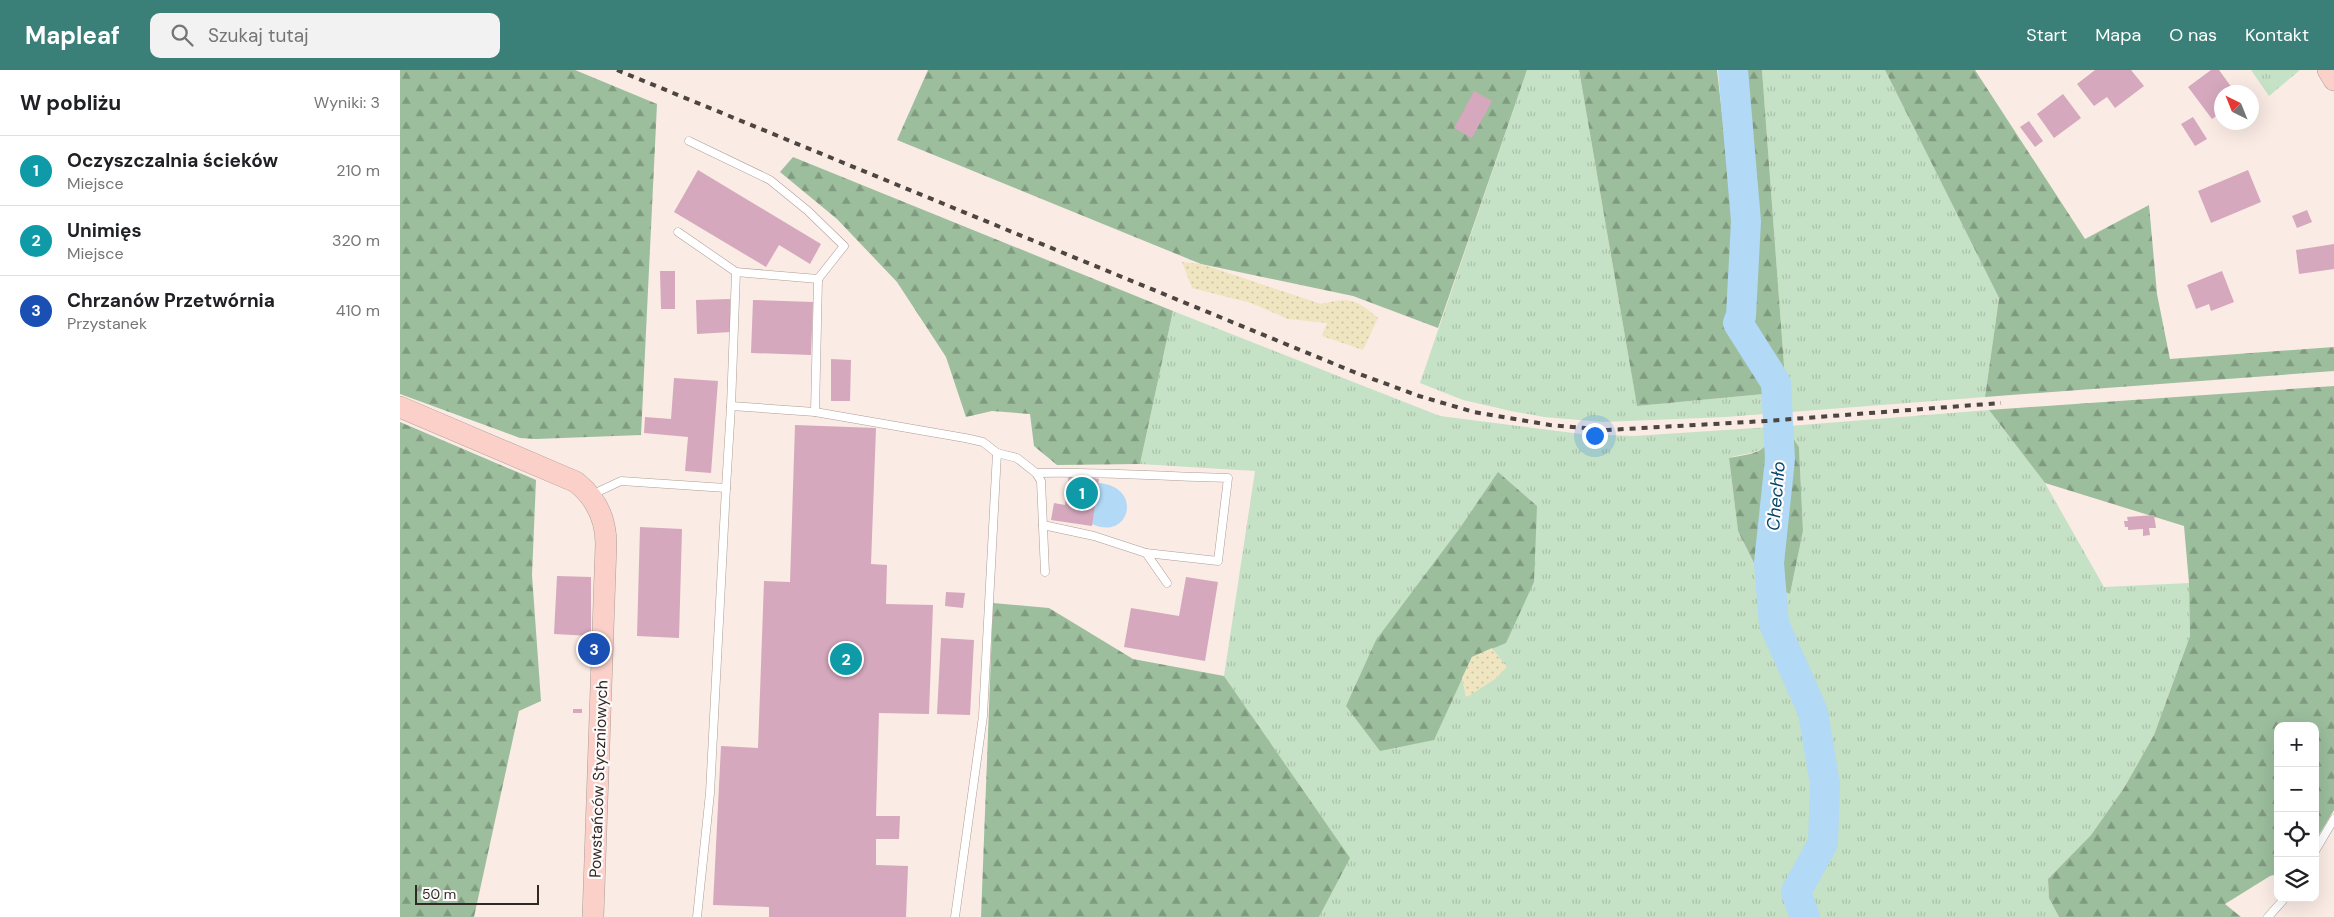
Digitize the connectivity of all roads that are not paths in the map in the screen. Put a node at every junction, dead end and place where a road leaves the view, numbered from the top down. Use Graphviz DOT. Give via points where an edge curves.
graph roads {
  1 [pos="2328,70"];
  2 [pos="2334,80"];
  3 [pos="688,141"];
  4 [pos="678,232"];
  5 [pos="736,272"];
  6 [pos="818,279"];
  7 [pos="400,406"];
  8 [pos="731,406"];
  9 [pos="815,412"];
  10 [pos="997,453"];
  11 [pos="1036,474"];
  12 [pos="726,488"];
  13 [pos="591,495"];
  14 [pos="1043,525"];
  15 [pos="1146,553"];
  16 [pos="1045,572"];
  17 [pos="1167,583"];
  18 [pos="2334,819"];
  19 [pos="2319,844"];
  20 [pos="2281,902"];
  21 [pos="593,917"];
  22 [pos="697,917"];
  23 [pos="955,917"];
  24 [pos="2268,917"];
  1 -- 2 [label="street"];
  3 -- 6 [label="lane" via="770,180 844,246"];
  4 -- 5 [label="lane"];
  5 -- 6 [label="lane"];
  5 -- 8 [label="lane"];
  6 -- 9 [label="lane"];
  7 -- 13 [label="street, Powstańców Styczniowych" via="556,472 576,482"];
  8 -- 9 [label="lane"];
  8 -- 12 [label="lane"];
  9 -- 10 [label="lane" via="983,442"];
  10 -- 11 [label="lane" via="1017,458"];
  10 -- 23 [label="lane" via="983,716"];
  11 -- 14 [label="lane" via="1041,481"];
  11 -- 15 [label="lane" via="1089,471 1228,478 1218,561"];
  12 -- 13 [label="lane" via="622,480"];
  12 -- 22 [label="lane" via="710,793"];
  13 -- 21 [label="street, Powstańców Styczniowych" via="606,529"];
  14 -- 15 [label="lane" via="1094,536"];
  14 -- 16 [label="lane"];
  15 -- 17 [label="lane"];
  18 -- 19 [label="lane"];
  20 -- 24 [label="lane"];
}
